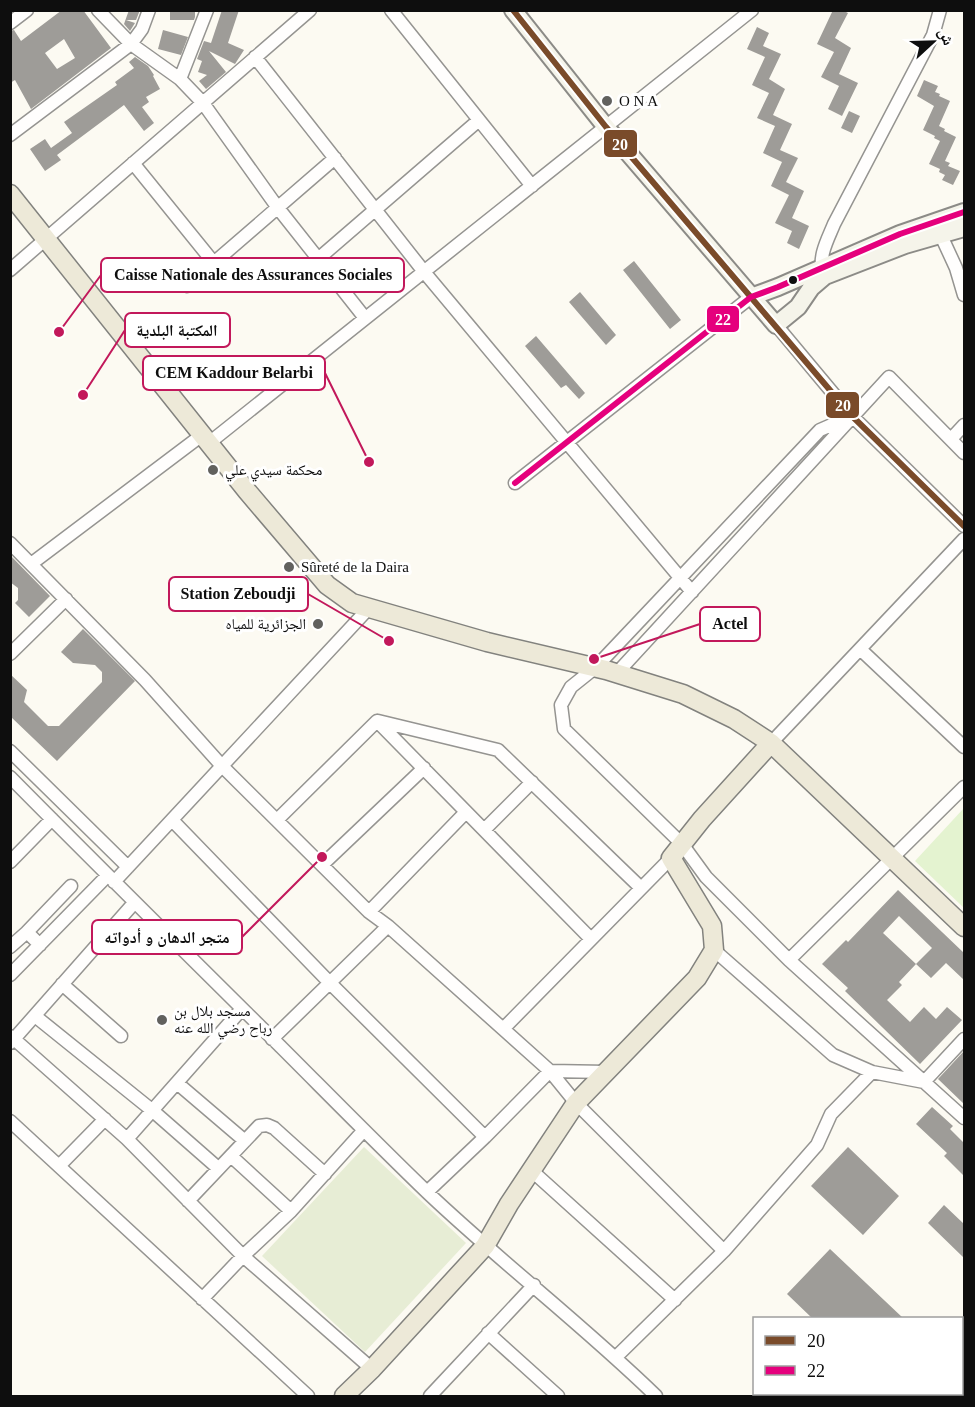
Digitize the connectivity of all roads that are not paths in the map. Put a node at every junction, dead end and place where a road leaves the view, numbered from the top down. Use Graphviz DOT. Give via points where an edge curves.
graph roads {
  1 [pos="27,10"];
  2 [pos="99,10"];
  3 [pos="149,10"];
  4 [pos="207,10"];
  5 [pos="310,10"];
  6 [pos="391,10"];
  7 [pos="513,10"];
  8 [pos="752,10"];
  9 [pos="940,10"];
  10 [pos="10,23"];
  11 [pos="131,44"];
  12 [pos="255,57"];
  13 [pos="180,79"];
  14 [pos="203,103"];
  15 [pos="479,120"];
  16 [pos="606,128"];
  17 [pos="10,135"];
  18 [pos="335,158"];
  19 [pos="134,163"];
  20 [pos="532,186"];
  21 [pos="10,194"];
  22 [pos="278,208"];
  23 [pos="377,210"];
  24 [pos="964,212"];
  25 [pos="937,227"];
  26 [pos="964,228"];
  27 [pos="47,238"];
  28 [pos="318,259"];
  29 [pos="214,263"];
  30 [pos="961,267"];
  31 [pos="10,270"];
  32 [pos="823,272"];
  33 [pos="425,273"];
  34 [pos="188,286"];
  35 [pos="964,295"];
  36 [pos="751,297"];
  37 [pos="365,318"];
  38 [pos="776,325"];
  39 [pos="852,416"];
  40 [pos="964,425"];
  41 [pos="206,439"];
  42 [pos="951,439"];
  43 [pos="565,442"];
  44 [pos="964,453"];
  45 [pos="514,483"];
  46 [pos="964,526"];
  47 [pos="964,539"];
  48 [pos="10,543"];
  49 [pos="31,564"];
  50 [pos="680,578"];
  51 [pos="692,592"];
  52 [pos="66,599"];
  53 [pos="369,608"];
  54 [pos="860,649"];
  55 [pos="10,654"];
  56 [pos="596,667"];
  57 [pos="617,673"];
  58 [pos="377,721"];
  59 [pos="771,744"];
  60 [pos="964,747"];
  61 [pos="10,751"];
  62 [pos="222,766"];
  63 [pos="424,768"];
  64 [pos="10,777"];
  65 [pos="532,782"];
  66 [pos="964,787"];
  67 [pos="466,812"];
  68 [pos="52,819"];
  69 [pos="172,820"];
  70 [pos="277,820"];
  71 [pos="484,830"];
  72 [pos="682,844"];
  73 [pos="13,855"];
  74 [pos="671,858"];
  75 [pos="892,858"];
  76 [pos="322,865"];
  77 [pos="128,867"];
  78 [pos="111,879"];
  79 [pos="70,886"];
  80 [pos="641,888"];
  81 [pos="134,903"];
  82 [pos="369,912"];
  83 [pos="388,926"];
  84 [pos="964,927"];
  85 [pos="27,932"];
  86 [pos="591,939"];
  87 [pos="40,945"];
  88 [pos="10,947"];
  89 [pos="714,950"];
  90 [pos="789,960"];
  91 [pos="10,975"];
  92 [pos="330,982"];
  93 [pos="62,984"];
  94 [pos="241,1010"];
  95 [pos="35,1016"];
  96 [pos="503,1029"];
  97 [pos="121,1036"];
  98 [pos="12,1039"];
  99 [pos="272,1039"];
  100 [pos="964,1039"];
  101 [pos="550,1071"];
  102 [pos="606,1072"];
  103 [pos="873,1072"];
  104 [pos="924,1082"];
  105 [pos="177,1083"];
  106 [pos="576,1103"];
  107 [pos="153,1111"];
  108 [pos="964,1118"];
  109 [pos="105,1119"];
  110 [pos="10,1121"];
  111 [pos="364,1130"];
  112 [pos="485,1137"];
  113 [pos="127,1139"];
  114 [pos="245,1141"];
  115 [pos="231,1156"];
  116 [pos="59,1166"];
  117 [pos="218,1168"];
  118 [pos="531,1170"];
  119 [pos="325,1174"];
  120 [pos="427,1192"];
  121 [pos="188,1201"];
  122 [pos="291,1211"];
  123 [pos="485,1246"];
  124 [pos="724,1251"];
  125 [pos="243,1256"];
  126 [pos="534,1285"];
  127 [pos="202,1299"];
  128 [pos="675,1300"];
  129 [pos="488,1333"];
  130 [pos="616,1357"];
  131 [pos="372,1369"];
  132 [pos="308,1396"];
  133 [pos="344,1396"];
  134 [pos="429,1396"];
  135 [pos="558,1396"];
  136 [pos="656,1396"];
  1 -- 10 [label="street"];
  2 -- 11 [label="street"];
  3 -- 11 [label="street"];
  4 -- 13 [label="street"];
  5 -- 12 [label="street"];
  6 -- 15 [label="street"];
  7 -- 16 [label="main road"];
  8 -- 16 [label="street"];
  9 -- 32 [label="street" via="933,35 834,225 824,250"];
  11 -- 13 [label="street"];
  11 -- 17 [label="street"];
  12 -- 14 [label="street"];
  12 -- 18 [label="street"];
  13 -- 14 [label="street"];
  14 -- 19 [label="street"];
  14 -- 22 [label="street"];
  15 -- 20 [label="street"];
  15 -- 23 [label="street"];
  16 -- 20 [label="street"];
  16 -- 36 [label="main road"];
  18 -- 22 [label="street"];
  18 -- 23 [label="street"];
  19 -- 27 [label="street"];
  19 -- 29 [label="street"];
  20 -- 33 [label="street"];
  21 -- 27 [label="main road"];
  22 -- 28 [label="street"];
  22 -- 29 [label="street"];
  23 -- 28 [label="street"];
  23 -- 33 [label="street"];
  24 -- 25 [label="main road"];
  25 -- 26 [label="main road"];
  25 -- 30 [label="street"];
  25 -- 32 [label="main road"];
  27 -- 31 [label="street"];
  27 -- 41 [label="main road"];
  28 -- 37 [label="street"];
  29 -- 34 [label="street"];
  30 -- 35 [label="street"];
  32 -- 36 [label="main road"];
  32 -- 38 [label="main road" via="798,307"];
  33 -- 37 [label="street"];
  33 -- 43 [label="street"];
  36 -- 38 [label="main road"];
  36 -- 43 [label="street"];
  37 -- 41 [label="street"];
  38 -- 39 [label="street"];
  39 -- 42 [label="street" via="889,377"];
  39 -- 46 [label="street"];
  39 -- 50 [label="street" via="820,430"];
  39 -- 51 [label="street"];
  40 -- 42 [label="street"];
  41 -- 49 [label="street"];
  41 -- 53 [label="main road" via="327,585 352,603"];
  42 -- 44 [label="street"];
  43 -- 45 [label="street"];
  43 -- 50 [label="street"];
  47 -- 54 [label="street"];
  48 -- 49 [label="street"];
  49 -- 52 [label="street"];
  50 -- 51 [label="street"];
  50 -- 56 [label="street"];
  51 -- 57 [label="street"];
  52 -- 55 [label="street"];
  52 -- 62 [label="street"];
  53 -- 56 [label="main road" via="487,642"];
  53 -- 62 [label="street"];
  54 -- 59 [label="street"];
  54 -- 60 [label="street"];
  56 -- 57 [label="main road"];
  56 -- 72 [label="street" via="571,687 561,705 564,729"];
  57 -- 59 [label="main road" via="683,694 734,719"];
  58 -- 63 [label="street"];
  58 -- 65 [label="street" via="498,750"];
  58 -- 70 [label="street"];
  59 -- 72 [label="main road"];
  59 -- 75 [label="main road"];
  61 -- 77 [label="street"];
  62 -- 69 [label="street"];
  62 -- 70 [label="street"];
  63 -- 67 [label="street"];
  63 -- 76 [label="street"];
  64 -- 68 [label="street"];
  65 -- 71 [label="street"];
  65 -- 80 [label="street"];
  66 -- 75 [label="street"];
  67 -- 71 [label="street"];
  67 -- 82 [label="street"];
  68 -- 73 [label="street"];
  68 -- 78 [label="street"];
  69 -- 77 [label="street"];
  69 -- 92 [label="street"];
  70 -- 76 [label="street"];
  71 -- 86 [label="street"];
  72 -- 74 [label="main road"];
  72 -- 90 [label="street" via="706,877"];
  74 -- 80 [label="street"];
  74 -- 89 [label="main road" via="712,926"];
  75 -- 84 [label="main road"];
  75 -- 90 [label="street"];
  76 -- 82 [label="street"];
  77 -- 78 [label="street"];
  78 -- 81 [label="street"];
  78 -- 87 [label="street"];
  79 -- 85 [label="street"];
  80 -- 86 [label="street"];
  81 -- 93 [label="street"];
  81 -- 94 [label="street"];
  82 -- 83 [label="street"];
  83 -- 92 [label="street"];
  83 -- 96 [label="street"];
  85 -- 87 [label="street"];
  85 -- 88 [label="street"];
  86 -- 96 [label="street"];
  87 -- 91 [label="street"];
  89 -- 102 [label="main road" via="697,978"];
  89 -- 103 [label="street" via="833,1055"];
  90 -- 104 [label="street"];
  92 -- 99 [label="street"];
  92 -- 112 [label="street"];
  93 -- 95 [label="street"];
  93 -- 97 [label="street"];
  94 -- 99 [label="street"];
  94 -- 105 [label="street"];
  95 -- 98 [label="street"];
  95 -- 107 [label="street"];
  96 -- 101 [label="street"];
  98 -- 109 [label="street"];
  99 -- 111 [label="street"];
  100 -- 104 [label="street"];
  101 -- 102 [label="street"];
  101 -- 106 [label="street"];
  101 -- 112 [label="street"];
  102 -- 106 [label="main road"];
  103 -- 104 [label="street"];
  103 -- 124 [label="street" via="831,1114 817,1146"];
  104 -- 108 [label="street"];
  105 -- 107 [label="street"];
  105 -- 114 [label="street"];
  106 -- 118 [label="main road"];
  106 -- 124 [label="street"];
  107 -- 113 [label="street"];
  107 -- 117 [label="street"];
  109 -- 113 [label="street"];
  109 -- 116 [label="street"];
  110 -- 116 [label="street"];
  111 -- 119 [label="street"];
  111 -- 120 [label="street"];
  112 -- 120 [label="street"];
  113 -- 121 [label="street"];
  114 -- 115 [label="street"];
  114 -- 119 [label="street" via="259,1126 267,1125"];
  115 -- 117 [label="street"];
  115 -- 122 [label="street"];
  116 -- 127 [label="street"];
  117 -- 121 [label="street"];
  118 -- 123 [label="main road"];
  118 -- 128 [label="street"];
  119 -- 122 [label="street"];
  120 -- 123 [label="street"];
  121 -- 125 [label="street"];
  122 -- 125 [label="street"];
  123 -- 126 [label="street"];
  123 -- 131 [label="main road"];
  124 -- 128 [label="street"];
  125 -- 127 [label="street"];
  125 -- 131 [label="street"];
  126 -- 129 [label="street"];
  126 -- 130 [label="street"];
  127 -- 132 [label="street"];
  128 -- 130 [label="street"];
  129 -- 134 [label="street"];
  129 -- 135 [label="street"];
  130 -- 136 [label="street"];
  131 -- 133 [label="main road"];
}
